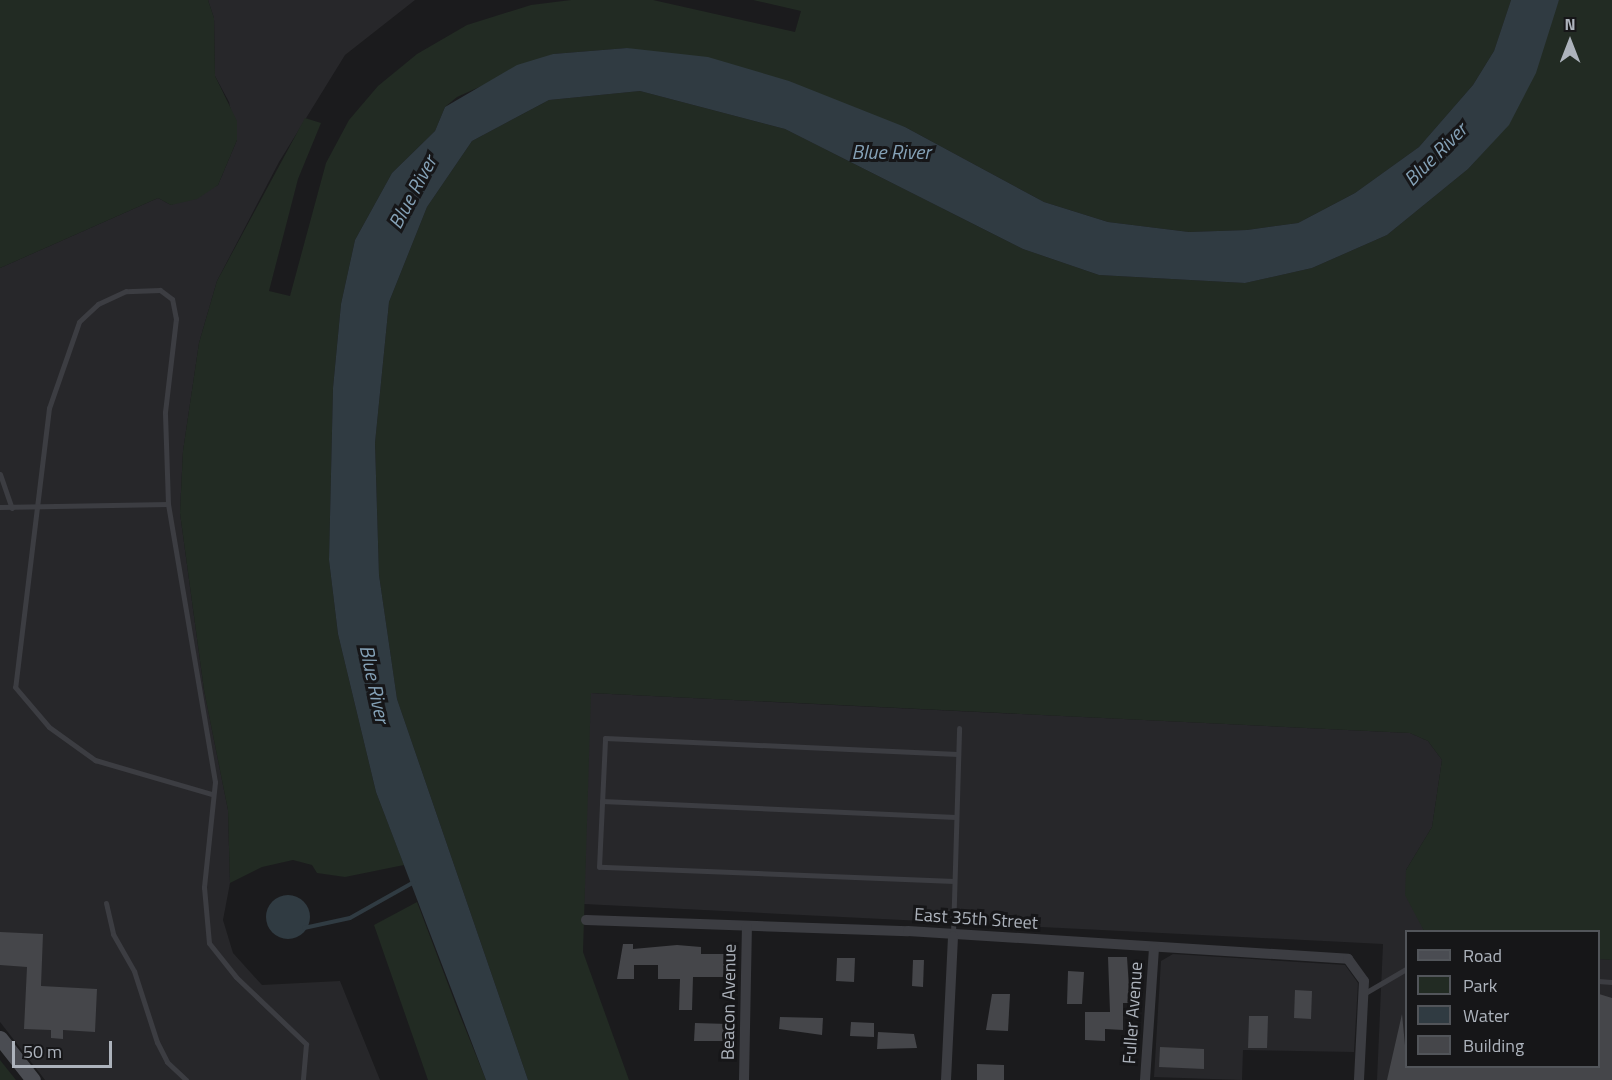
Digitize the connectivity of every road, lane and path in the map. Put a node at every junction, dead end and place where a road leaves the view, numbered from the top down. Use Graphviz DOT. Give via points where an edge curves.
graph roads {
  1 [pos="0,474"];
  2 [pos="168,504"];
  3 [pos="0,507"];
  4 [pos="12,508"];
  5 [pos="36,509"];
  6 [pos="959,728"];
  7 [pos="958,754"];
  8 [pos="211,794"];
  9 [pos="602,801"];
  10 [pos="956,817"];
  11 [pos="954,881"];
  12 [pos="106,903"];
  13 [pos="586,920"];
  14 [pos="747,926"];
  15 [pos="953,936"];
  16 [pos="1154,947"];
  17 [pos="1405,970"];
  18 [pos="1363,994"];
  19 [pos="0,1038"];
  20 [pos="33,1080"];
  21 [pos="186,1080"];
  22 [pos="303,1080"];
  23 [pos="744,1080"];
  24 [pos="946,1080"];
  25 [pos="1145,1080"];
  26 [pos="1359,1080"];
  1 -- 4 [label="lane"];
  2 -- 5 [label="lane"];
  2 -- 5 [label="lane" via="165,412 176,320 172,299 160,290 144,289 98,304 69,340 49,408"];
  2 -- 8 [label="lane" via="215,782"];
  3 -- 4 [label="lane"];
  4 -- 5 [label="lane"];
  5 -- 8 [label="lane" via="15,655 20,695 49,727 95,760"];
  6 -- 7 [label="lane"];
  7 -- 9 [label="lane" via="605,738"];
  7 -- 10 [label="lane"];
  8 -- 22 [label="lane" via="204,887 209,943 236,977 306,1044"];
  9 -- 10 [label="lane"];
  9 -- 11 [label="lane" via="599,867"];
  10 -- 11 [label="lane"];
  11 -- 15 [label="lane"];
  12 -- 21 [label="lane" via="116,943 134,971 166,1062"];
  13 -- 14 [label="street, East 35th Street"];
  14 -- 15 [label="street, East 35th Street"];
  14 -- 23 [label="street, Beacon Avenue"];
  15 -- 16 [label="street, East 35th Street"];
  15 -- 24 [label="street"];
  16 -- 18 [label="street, East 35th Street" via="1348,959 1359,969"];
  16 -- 25 [label="street, Fuller Avenue"];
  17 -- 18 [label="lane"];
  18 -- 26 [label="street"];
  19 -- 20 [label="main road"];
}
